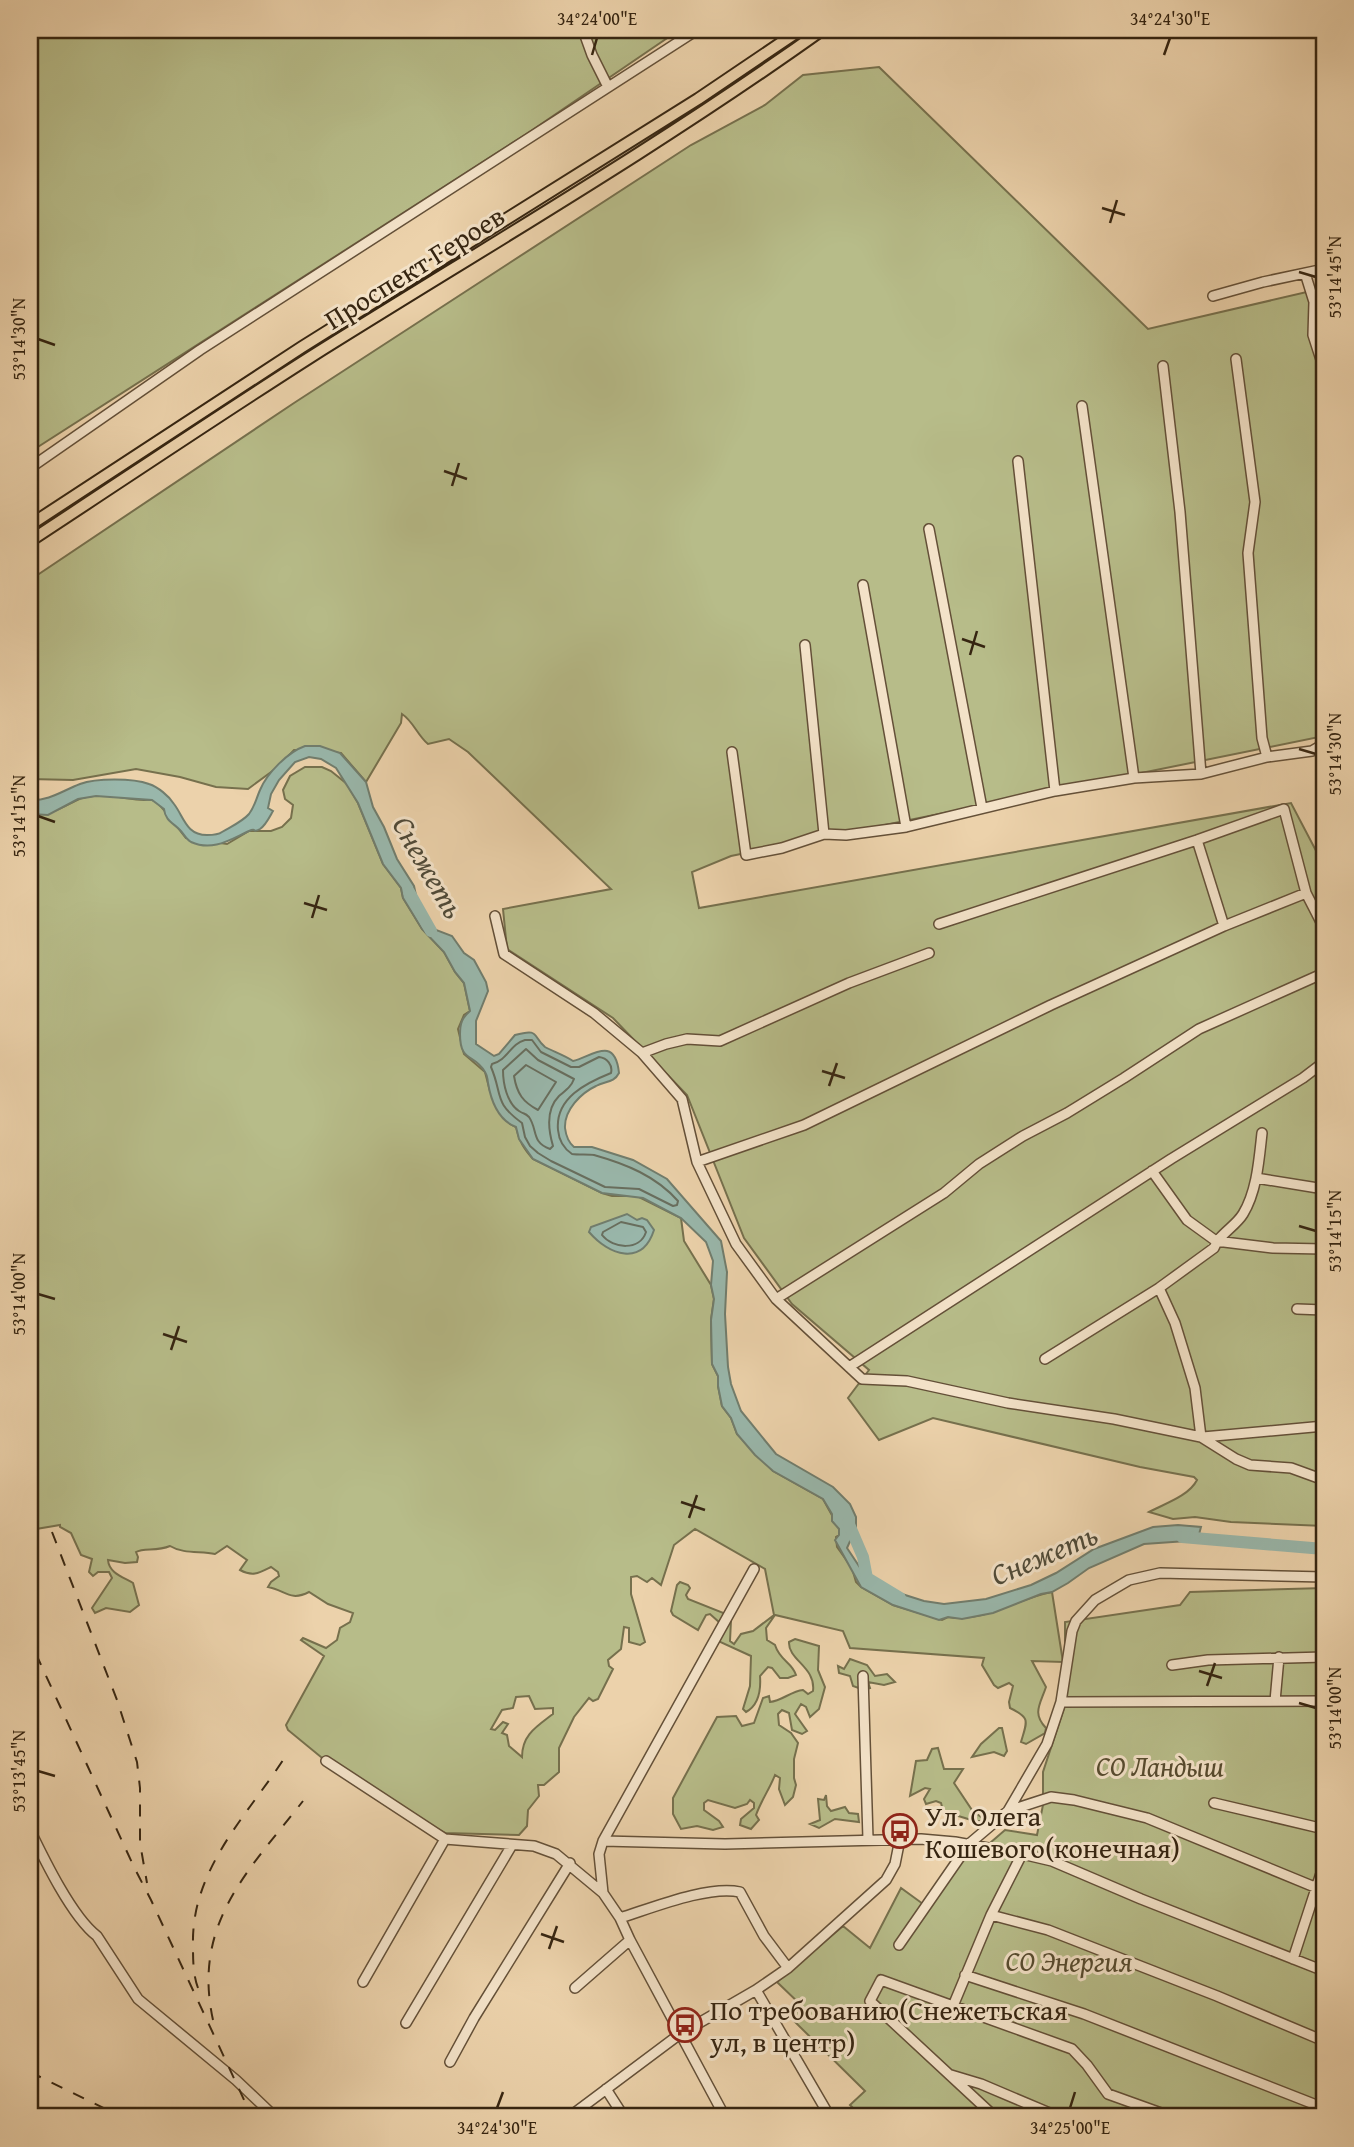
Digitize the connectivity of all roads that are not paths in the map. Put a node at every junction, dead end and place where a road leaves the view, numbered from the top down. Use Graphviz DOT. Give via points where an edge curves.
graph roads {
  1 [pos="583,30"];
  2 [pos="697,30"];
  3 [pos="800,30"];
  4 [pos="822,30"];
  5 [pos="608,87"];
  6 [pos="1324,269"];
  7 [pos="1305,273"];
  8 [pos="1213,296"];
  9 [pos="1236,359"];
  10 [pos="1163,366"];
  11 [pos="1324,369"];
  12 [pos="1082,406"];
  13 [pos="1018,461"];
  14 [pos="30,468"];
  15 [pos="30,525"];
  16 [pos="929,529"];
  17 [pos="30,541"];
  18 [pos="863,585"];
  19 [pos="805,645"];
  20 [pos="1324,744"];
  21 [pos="732,752"];
  22 [pos="1268,757"];
  23 [pos="1201,774"];
  24 [pos="1134,778"];
  25 [pos="1055,791"];
  26 [pos="982,808"];
  27 [pos="906,827"];
  28 [pos="824,834"];
  29 [pos="1197,840"];
  30 [pos="1306,893"];
  31 [pos="495,916"];
  32 [pos="939,924"];
  33 [pos="1224,926"];
  34 [pos="1324,928"];
  35 [pos="929,953"];
  36 [pos="1324,972"];
  37 [pos="642,1054"];
  38 [pos="1324,1062"];
  39 [pos="1262,1133"];
  40 [pos="696,1162"];
  41 [pos="1152,1171"];
  42 [pos="1256,1178"];
  43 [pos="1324,1189"];
  44 [pos="1216,1241"];
  45 [pos="1324,1249"];
  46 [pos="1159,1288"];
  47 [pos="776,1299"];
  48 [pos="1297,1309"];
  49 [pos="1324,1310"];
  50 [pos="1045,1359"];
  51 [pos="849,1367"];
  52 [pos="1324,1426"];
  53 [pos="1201,1437"];
  54 [pos="1324,1480"];
  55 [pos="754,1569"];
  56 [pos="1324,1577"];
  57 [pos="1279,1657"];
  58 [pos="1324,1657"];
  59 [pos="1172,1665"];
  60 [pos="863,1676"];
  61 [pos="1324,1701"];
  62 [pos="1061,1702"];
  63 [pos="1275,1702"];
  64 [pos="326,1761"];
  65 [pos="1214,1803"];
  66 [pos="1008,1811"];
  67 [pos="1324,1829"];
  68 [pos="30,1830"];
  69 [pos="445,1839"];
  70 [pos="868,1839"];
  71 [pos="901,1839"];
  72 [pos="603,1841"];
  73 [pos="969,1844"];
  74 [pos="512,1845"];
  75 [pos="1022,1854"];
  76 [pos="570,1863"];
  77 [pos="1324,1864"];
  78 [pos="1317,1888"];
  79 [pos="603,1893"];
  80 [pos="991,1915"];
  81 [pos="620,1918"];
  82 [pos="629,1940"];
  83 [pos="899,1945"];
  84 [pos="1293,1959"];
  85 [pos="788,1968"];
  86 [pos="1324,1971"];
  87 [pos="965,1975"];
  88 [pos="363,1982"];
  89 [pos="575,1988"];
  90 [pos="756,1990"];
  91 [pos="953,2006"];
  92 [pos="405,2023"];
  93 [pos="680,2034"];
  94 [pos="1324,2041"];
  95 [pos="450,2062"];
  96 [pos="950,2074"];
  97 [pos="606,2089"];
  98 [pos="1324,2109"];
  99 [pos="275,2117"];
  100 [pos="569,2117"];
  101 [pos="624,2117"];
  102 [pos="725,2117"];
  103 [pos="830,2117"];
  104 [pos="995,2117"];
  105 [pos="1059,2117"];
  106 [pos="1172,2117"];
  107 [pos="1316,2117"];
  1 -- 5 [label="street"];
  2 -- 5 [label="street"];
  3 -- 15 [label="main road, Проспект Героев"];
  4 -- 17 [label="main road, Проспект Героев" via="601,177"];
  5 -- 14 [label="street" via="200,350"];
  6 -- 7 [label="street"];
  7 -- 8 [label="street"];
  7 -- 11 [label="street" via="1314,302 1313,335"];
  9 -- 22 [label="street" via="1255,502 1248,553 1262,738"];
  10 -- 23 [label="street"];
  12 -- 24 [label="street"];
  13 -- 25 [label="street"];
  16 -- 26 [label="street"];
  18 -- 27 [label="street"];
  19 -- 28 [label="street"];
  20 -- 22 [label="street" via="1312,751"];
  21 -- 28 [label="street" via="746,855"];
  22 -- 23 [label="street"];
  23 -- 24 [label="street"];
  24 -- 25 [label="street"];
  25 -- 26 [label="street"];
  26 -- 27 [label="street"];
  27 -- 28 [label="street"];
  29 -- 30 [label="street" via="1284,809"];
  29 -- 32 [label="street"];
  29 -- 33 [label="street"];
  30 -- 33 [label="street"];
  30 -- 34 [label="street"];
  31 -- 37 [label="street" via="504,954 594,1013"];
  33 -- 40 [label="street" via="804,1125"];
  35 -- 37 [label="street" via="720,1041 687,1039"];
  36 -- 47 [label="street" via="1199,1029 979,1164 944,1193"];
  37 -- 40 [label="street" via="681,1099"];
  38 -- 41 [label="street"];
  39 -- 42 [label="street"];
  40 -- 47 [label="street" via="736,1244"];
  41 -- 44 [label="street" via="1187,1220"];
  41 -- 51 [label="street"];
  42 -- 43 [label="street"];
  42 -- 44 [label="street" via="1242,1215"];
  44 -- 45 [label="street"];
  44 -- 46 [label="street" via="1214,1248"];
  46 -- 50 [label="street"];
  46 -- 53 [label="street" via="1195,1388"];
  47 -- 51 [label="street"];
  48 -- 49 [label="street"];
  51 -- 53 [label="street" via="862,1379 907,1381"];
  52 -- 53 [label="street"];
  53 -- 54 [label="street" via="1250,1465 1291,1468"];
  55 -- 72 [label="street"];
  56 -- 62 [label="street" via="1160,1573 1129,1580 1095,1600 1076,1621"];
  57 -- 58 [label="street"];
  57 -- 59 [label="street"];
  57 -- 63 [label="street"];
  60 -- 70 [label="street"];
  61 -- 63 [label="street"];
  62 -- 63 [label="street"];
  62 -- 66 [label="street" via="1047,1744"];
  64 -- 69 [label="street"];
  65 -- 67 [label="street"];
  66 -- 73 [label="street"];
  66 -- 78 [label="street" via="1051,1797 1147,1818"];
  68 -- 99 [label="street" via="65,1894 138,2000"];
  69 -- 74 [label="street"];
  69 -- 88 [label="street"];
  70 -- 71 [label="street"];
  70 -- 72 [label="street" via="724,1844"];
  71 -- 73 [label="street"];
  71 -- 85 [label="street" via="886,1880"];
  72 -- 79 [label="street" via="599,1854"];
  73 -- 75 [label="street"];
  73 -- 83 [label="street"];
  74 -- 76 [label="street" via="534,1846"];
  74 -- 92 [label="street"];
  75 -- 80 [label="street"];
  75 -- 84 [label="street" via="1052,1861"];
  76 -- 79 [label="street"];
  76 -- 95 [label="street"];
  77 -- 78 [label="street"];
  78 -- 84 [label="street"];
  79 -- 81 [label="street"];
  80 -- 87 [label="street"];
  80 -- 94 [label="street" via="1048,1930"];
  81 -- 82 [label="street"];
  81 -- 85 [label="street" via="683,1898 740,1892"];
  82 -- 89 [label="street"];
  82 -- 93 [label="street"];
  84 -- 86 [label="street"];
  85 -- 90 [label="street"];
  87 -- 91 [label="street"];
  87 -- 98 [label="street" via="1084,2014"];
  90 -- 93 [label="street"];
  90 -- 103 [label="street"];
  91 -- 96 [label="street" via="881,1980 870,2001"];
  91 -- 106 [label="street" via="1072,2049 1108,2094"];
  93 -- 97 [label="street"];
  93 -- 102 [label="street"];
  96 -- 104 [label="street"];
  96 -- 105 [label="street"];
  97 -- 100 [label="street"];
  97 -- 101 [label="street"];
  98 -- 107 [label="street"];
}
